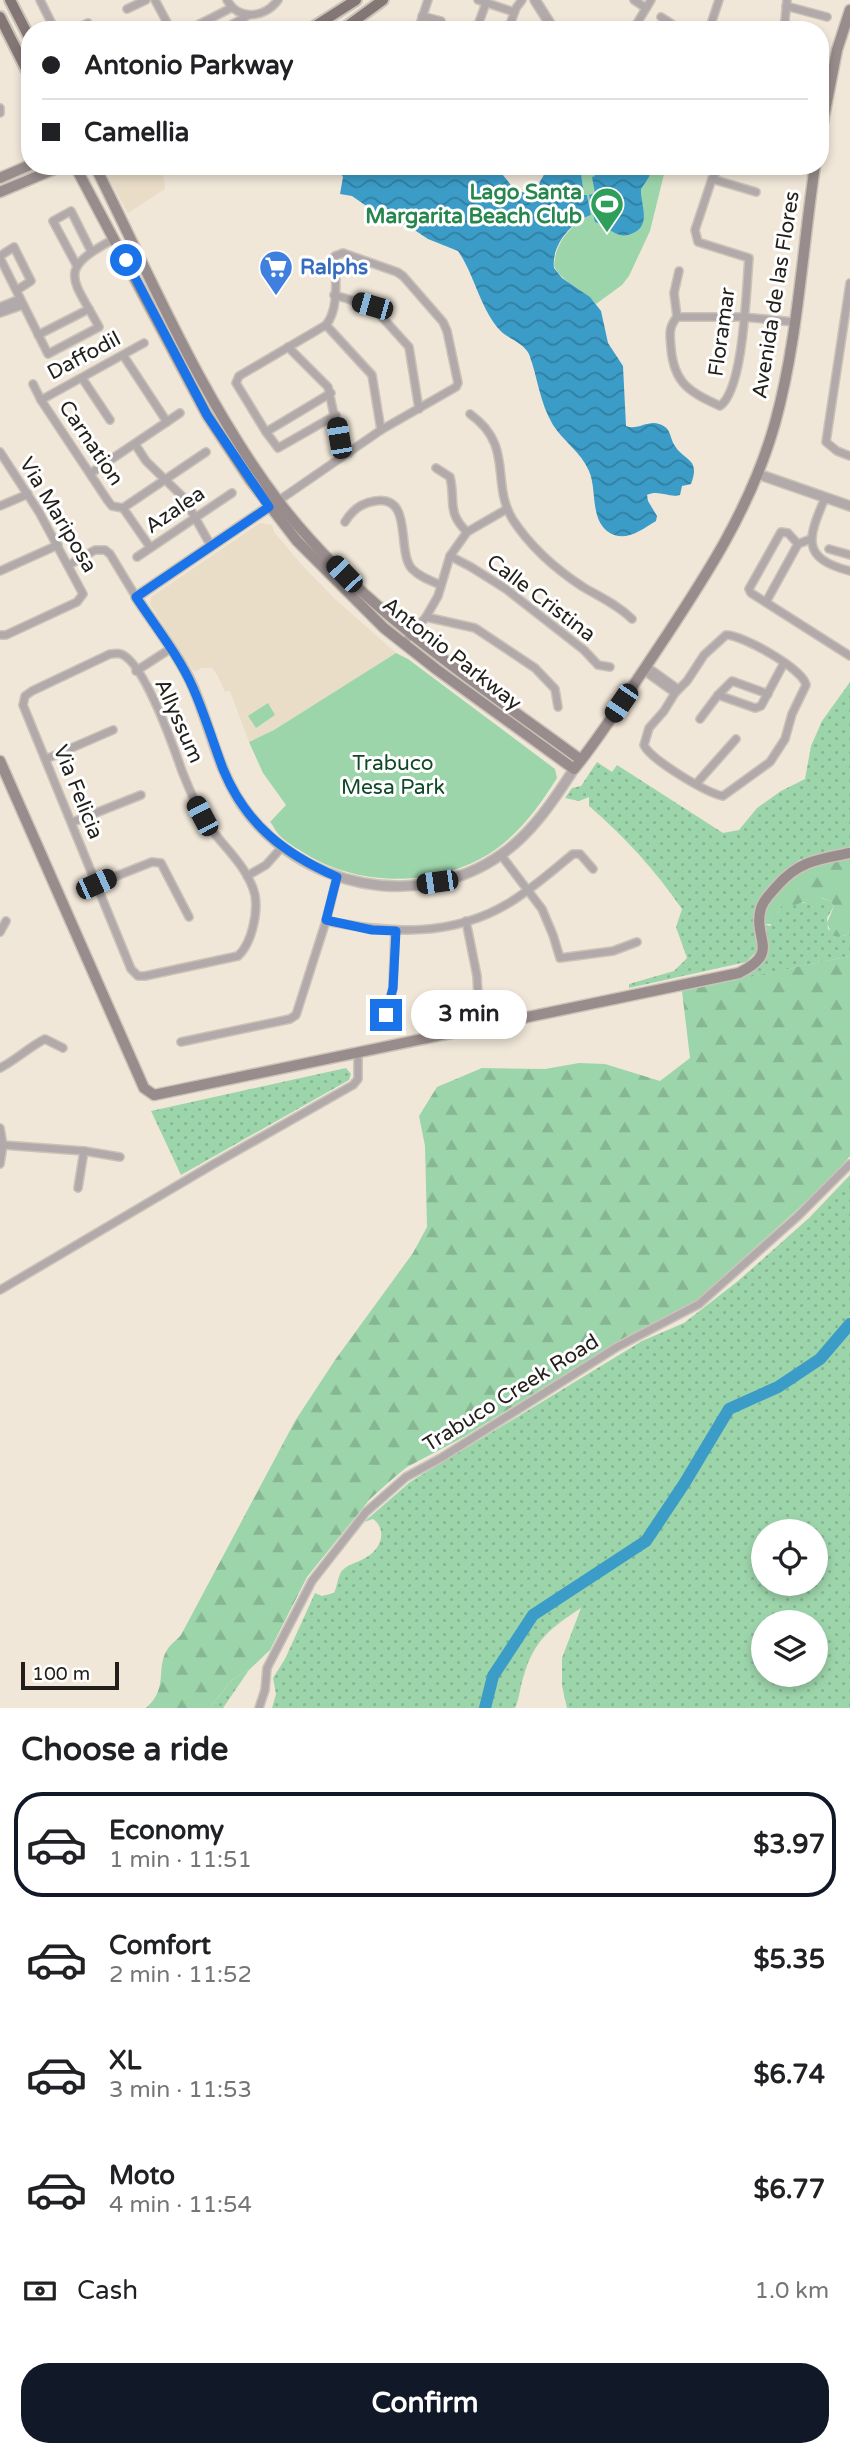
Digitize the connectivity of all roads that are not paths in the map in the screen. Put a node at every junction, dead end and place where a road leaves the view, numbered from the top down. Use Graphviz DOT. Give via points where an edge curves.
graph roads {
  1 [pos="10,0"];
  2 [pos="40,0"];
  3 [pos="146,0"];
  4 [pos="155,0"];
  5 [pos="278,0"];
  6 [pos="356,0"];
  7 [pos="383,0"];
  8 [pos="428,0"];
  9 [pos="522,0"];
  10 [pos="535,0"];
  11 [pos="634,0"];
  12 [pos="719,0"];
  13 [pos="482,1"];
  14 [pos="786,3"];
  15 [pos="229,4"];
  16 [pos="648,4"];
  17 [pos="127,9"];
  18 [pos="850,10"];
  19 [pos="514,12"];
  20 [pos="247,16"];
  21 [pos="422,16"];
  22 [pos="0,17"];
  23 [pos="662,17"];
  24 [pos="827,17"];
  25 [pos="21,21"];
  26 [pos="50,21"];
  27 [pos="166,21"];
  28 [pos="207,21"];
  29 [pos="238,21"];
  30 [pos="323,21"];
  31 [pos="354,21"];
  32 [pos="421,21"];
  33 [pos="441,21"];
  34 [pos="479,21"];
  35 [pos="511,21"];
  36 [pos="548,21"];
  37 [pos="638,21"];
  38 [pos="668,21"];
  39 [pos="712,21"];
  40 [pos="785,21"];
  41 [pos="21,59"];
  42 [pos="829,91"];
  43 [pos="0,108"];
  44 [pos="0,113"];
  45 [pos="21,169"];
  46 [pos="41,175"];
  47 [pos="80,175"];
  48 [pos="100,175"];
  49 [pos="715,175"];
  50 [pos="814,175"];
  51 [pos="0,178"];
  52 [pos="712,180"];
  53 [pos="0,192"];
  54 [pos="755,192"];
  55 [pos="114,239"];
  56 [pos="91,251"];
  57 [pos="0,257"];
  58 [pos="76,264"];
  59 [pos="679,271"];
  60 [pos="850,282"];
  61 [pos="17,290"];
  62 [pos="334,295"];
  63 [pos="22,302"];
  64 [pos="0,307"];
  65 [pos="89,309"];
  66 [pos="0,313"];
  67 [pos="677,317"];
  68 [pos="743,317"];
  69 [pos="794,322"];
  70 [pos="326,325"];
  71 [pos="38,335"];
  72 [pos="144,344"];
  73 [pos="288,347"];
  74 [pos="123,355"];
  75 [pos="82,378"];
  76 [pos="33,384"];
  77 [pos="331,393"];
  78 [pos="41,400"];
  79 [pos="419,409"];
  80 [pos="180,413"];
  81 [pos="470,414"];
  82 [pos="335,415"];
  83 [pos="110,419"];
  84 [pos="167,422"];
  85 [pos="381,430"];
  86 [pos="266,432"];
  87 [pos="135,444"];
  88 [pos="0,452"];
  89 [pos="206,452"];
  90 [pos="349,453"];
  91 [pos="850,456"];
  92 [pos="436,468"];
  93 [pos="91,473"];
  94 [pos="758,474"];
  95 [pos="166,479"];
  96 [pos="232,492"];
  97 [pos="28,494"];
  98 [pos="825,498"];
  99 [pos="274,504"];
  100 [pos="0,506"];
  101 [pos="850,506"];
  102 [pos="123,508"];
  103 [pos="507,509"];
  104 [pos="195,517"];
  105 [pos="345,522"];
  106 [pos="467,532"];
  107 [pos="811,539"];
  108 [pos="798,544"];
  109 [pos="58,545"];
  110 [pos="211,546"];
  111 [pos="150,547"];
  112 [pos="829,549"];
  113 [pos="850,555"];
  114 [pos="137,556"];
  115 [pos="450,556"];
  116 [pos="69,565"];
  117 [pos="0,571"];
  118 [pos="850,571"];
  119 [pos="441,586"];
  120 [pos="136,597"];
  121 [pos="766,602"];
  122 [pos="426,617"];
  123 [pos="632,619"];
  124 [pos="0,635"];
  125 [pos="411,635"];
  126 [pos="403,644"];
  127 [pos="170,649"];
  128 [pos="850,656"];
  129 [pos="784,663"];
  130 [pos="610,667"];
  131 [pos="645,668"];
  132 [pos="136,671"];
  133 [pos="676,691"];
  134 [pos="768,694"];
  135 [pos="718,695"];
  136 [pos="25,696"];
  137 [pos="558,707"];
  138 [pos="700,719"];
  139 [pos="113,730"];
  140 [pos="736,739"];
  141 [pos="46,759"];
  142 [pos="581,760"];
  143 [pos="0,761"];
  144 [pos="574,769"];
  145 [pos="696,784"];
  146 [pos="141,795"];
  147 [pos="73,822"];
  148 [pos="282,847"];
  149 [pos="850,853"];
  150 [pos="501,855"];
  151 [pos="593,869"];
  152 [pos="247,876"];
  153 [pos="337,877"];
  154 [pos="96,884"];
  155 [pos="527,890"];
  156 [pos="189,917"];
  157 [pos="326,920"];
  158 [pos="6,921"];
  159 [pos="466,921"];
  160 [pos="396,931"];
  161 [pos="0,932"];
  162 [pos="637,942"];
  163 [pos="138,976"];
  164 [pos="478,996"];
  165 [pos="386,1015"];
  166 [pos="181,1042"];
  167 [pos="63,1048"];
  168 [pos="358,1052"];
  169 [pos="0,1068"];
  170 [pos="0,1128"];
  171 [pos="3,1145"];
  172 [pos="84,1151"];
  173 [pos="120,1157"];
  174 [pos="0,1164"];
  175 [pos="850,1164"];
  176 [pos="78,1188"];
  177 [pos="0,1290"];
  178 [pos="259,1708"];
  1 -- 25 [label="main road"];
  2 -- 26 [label="street"];
  3 -- 17 [label="street"];
  4 -- 27 [label="street"];
  5 -- 20 [label="street"];
  6 -- 30 [label="main road"];
  7 -- 31 [label="main road"];
  8 -- 21 [label="street"];
  9 -- 19 [label="street"];
  10 -- 36 [label="street"];
  11 -- 16 [label="street"];
  12 -- 39 [label="street"];
  13 -- 19 [label="street"];
  13 -- 34 [label="street"];
  14 -- 24 [label="street"];
  14 -- 40 [label="street"];
  15 -- 20 [label="street"];
  15 -- 28 [label="street"];
  16 -- 37 [label="street"];
  18 -- 42 [label="main road"];
  19 -- 35 [label="street"];
  20 -- 29 [label="street"];
  21 -- 32 [label="street"];
  21 -- 33 [label="street"];
  22 -- 41 [label="main road"];
  23 -- 38 [label="street"];
  43 -- 44 [label="street"];
  45 -- 51 [label="main road"];
  46 -- 53 [label="main road"];
  47 -- 55 [label="main road, Antonio Parkway"];
  48 -- 99 [label="main road, Antonio Parkway" via="200,376"];
  49 -- 52 [label="street"];
  50 -- 69 [label="main road, Avenida de las Flores"];
  52 -- 54 [label="street"];
  52 -- 68 [label="street, Floramar" via="695,230 698,242 749,258"];
  55 -- 56 [label="street"];
  55 -- 99 [label="main road, Antonio Parkway" via="207,415"];
  56 -- 58 [label="street"];
  56 -- 58 [label="street" via="71,211 53,221"];
  57 -- 61 [label="street"];
  57 -- 61 [label="street" via="14,247 32,281"];
  58 -- 65 [label="street" via="75,279"];
  59 -- 67 [label="street" via="674,293"];
  60 -- 91 [label="street" via="826,442"];
  61 -- 63 [label="street"];
  62 -- 70 [label="street"];
  62 -- 79 [label="street" via="372,306 409,347"];
  62 -- 79 [label="street" via="335,256 343,253 397,272 443,322 458,378 456,387"];
  63 -- 64 [label="street"];
  63 -- 66 [label="street"];
  63 -- 71 [label="street"];
  65 -- 71 [label="street"];
  65 -- 71 [label="street" via="99,327 48,354"];
  67 -- 68 [label="street"];
  67 -- 68 [label="street, Floramar" via="669,330 680,382 720,406 728,401 735,379"];
  68 -- 69 [label="street"];
  69 -- 94 [label="main road, Avenida de las Flores" via="778,414"];
  70 -- 73 [label="street"];
  70 -- 85 [label="street" via="372,375"];
  72 -- 74 [label="street, Daffodil"];
  73 -- 77 [label="street"];
  73 -- 86 [label="street" via="239,376 236,383"];
  74 -- 75 [label="street, Daffodil"];
  74 -- 84 [label="street"];
  75 -- 78 [label="street, Daffodil"];
  75 -- 83 [label="street"];
  76 -- 78 [label="street, Carnation"];
  77 -- 82 [label="street"];
  77 -- 86 [label="street"];
  78 -- 93 [label="street, Carnation"];
  79 -- 85 [label="street"];
  80 -- 84 [label="street"];
  81 -- 103 [label="street" via="490,431 495,443"];
  82 -- 86 [label="street" via="280,447"];
  82 -- 90 [label="street" via="339,438"];
  84 -- 87 [label="street"];
  85 -- 90 [label="street"];
  87 -- 93 [label="street"];
  87 -- 95 [label="street"];
  88 -- 97 [label="street, Via Mariposa"];
  89 -- 95 [label="street"];
  90 -- 99 [label="street"];
  92 -- 106 [label="street" via="450,477 452,510"];
  93 -- 102 [label="street, Carnation" via="112,506"];
  94 -- 98 [label="street"];
  94 -- 131 [label="main road, Avenida de las Flores" via="715,560"];
  95 -- 102 [label="street"];
  95 -- 104 [label="street"];
  96 -- 104 [label="street, Azalea"];
  97 -- 100 [label="street"];
  97 -- 109 [label="street, Via Mariposa"];
  98 -- 101 [label="street"];
  98 -- 107 [label="street"];
  99 -- 110 [label="street"];
  99 -- 125 [label="main road, Antonio Parkway"];
  99 -- 126 [label="main road, Antonio Parkway" via="328,575"];
  102 -- 111 [label="street, Carnation"];
  103 -- 106 [label="street"];
  103 -- 123 [label="street" via="530,541 564,573"];
  104 -- 110 [label="street"];
  104 -- 111 [label="street, Azalea"];
  105 -- 119 [label="street" via="352,510 368,502 385,501 394,506 412,569"];
  106 -- 115 [label="street"];
  107 -- 108 [label="street"];
  107 -- 118 [label="street" via="824,562"];
  108 -- 121 [label="street"];
  108 -- 121 [label="street" via="788,533 780,532 749,589"];
  109 -- 116 [label="street, Via Mariposa"];
  109 -- 117 [label="street"];
  110 -- 120 [label="street"];
  111 -- 114 [label="street, Azalea"];
  112 -- 113 [label="street"];
  115 -- 119 [label="street"];
  115 -- 130 [label="street, Calle Cristina" via="514,596 598,666"];
  116 -- 120 [label="street, Avenida de las Flores" via="94,550 105,550"];
  116 -- 124 [label="street, Via Mariposa" via="82,591 77,602"];
  119 -- 122 [label="street"];
  120 -- 127 [label="street, Avenida de las Flores"];
  121 -- 128 [label="street"];
  122 -- 125 [label="street"];
  122 -- 137 [label="street" via="475,628 535,668 555,689"];
  125 -- 126 [label="street"];
  125 -- 142 [label="main road, Antonio Parkway"];
  126 -- 144 [label="main road, Antonio Parkway"];
  127 -- 132 [label="street"];
  127 -- 148 [label="street, Avenida de las Flores" via="193,686 231,786 254,820"];
  129 -- 133 [label="street" via="726,635"];
  129 -- 134 [label="street"];
  129 -- 145 [label="street" via="803,677 806,685 775,757 723,796"];
  131 -- 133 [label="street"];
  131 -- 142 [label="main road, Avenida de las Flores"];
  132 -- 136 [label="street, Allyssum" via="128,659 110,654"];
  132 -- 152 [label="street, Allyssum" via="160,712 198,809"];
  133 -- 145 [label="street" via="649,728 644,745"];
  134 -- 135 [label="street" via="732,681"];
  134 -- 135 [label="street" via="755,708"];
  135 -- 138 [label="street"];
  136 -- 141 [label="street, Via Felicia" via="23,705"];
  139 -- 141 [label="street"];
  140 -- 145 [label="street"];
  141 -- 147 [label="street, Via Felicia"];
  142 -- 144 [label="main road, Avenida de las Flores"];
  143 -- 168 [label="main road" via="144,1088 151,1094"];
  144 -- 150 [label="street, Avenida de las Flores" via="537,821"];
  146 -- 147 [label="street"];
  147 -- 154 [label="street, Via Felicia"];
  148 -- 152 [label="street" via="266,865"];
  148 -- 153 [label="street, Avenida de las Flores"];
  149 -- 168 [label="main road" via="801,865 767,897 762,907 762,955 739,972"];
  150 -- 153 [label="street, Avenida de las Flores" via="479,868 427,884 387,886"];
  150 -- 155 [label="street"];
  151 -- 155 [label="street" via="580,854 573,854"];
  152 -- 163 [label="street, Allyssum" via="255,907 250,934 238,956"];
  153 -- 157 [label="street"];
  154 -- 156 [label="street" via="139,866 161,863"];
  154 -- 163 [label="street, Via Felicia"];
  155 -- 159 [label="street"];
  155 -- 162 [label="street" via="542,909 560,958 612,951"];
  157 -- 160 [label="street"];
  157 -- 166 [label="street" via="293,1017"];
  158 -- 161 [label="street"];
  159 -- 160 [label="street"];
  159 -- 164 [label="street"];
  160 -- 165 [label="street" via="393,988"];
  167 -- 169 [label="street" via="45,1039"];
  168 -- 177 [label="street" via="358,1079 353,1085"];
  170 -- 171 [label="street"];
  171 -- 172 [label="street"];
  171 -- 174 [label="street"];
  172 -- 173 [label="street"];
  172 -- 176 [label="street"];
  175 -- 178 [label="street, Trabuco Creek Road" via="699,1304 617,1347 406,1477 366,1512 312,1581 267,1668"];
}
